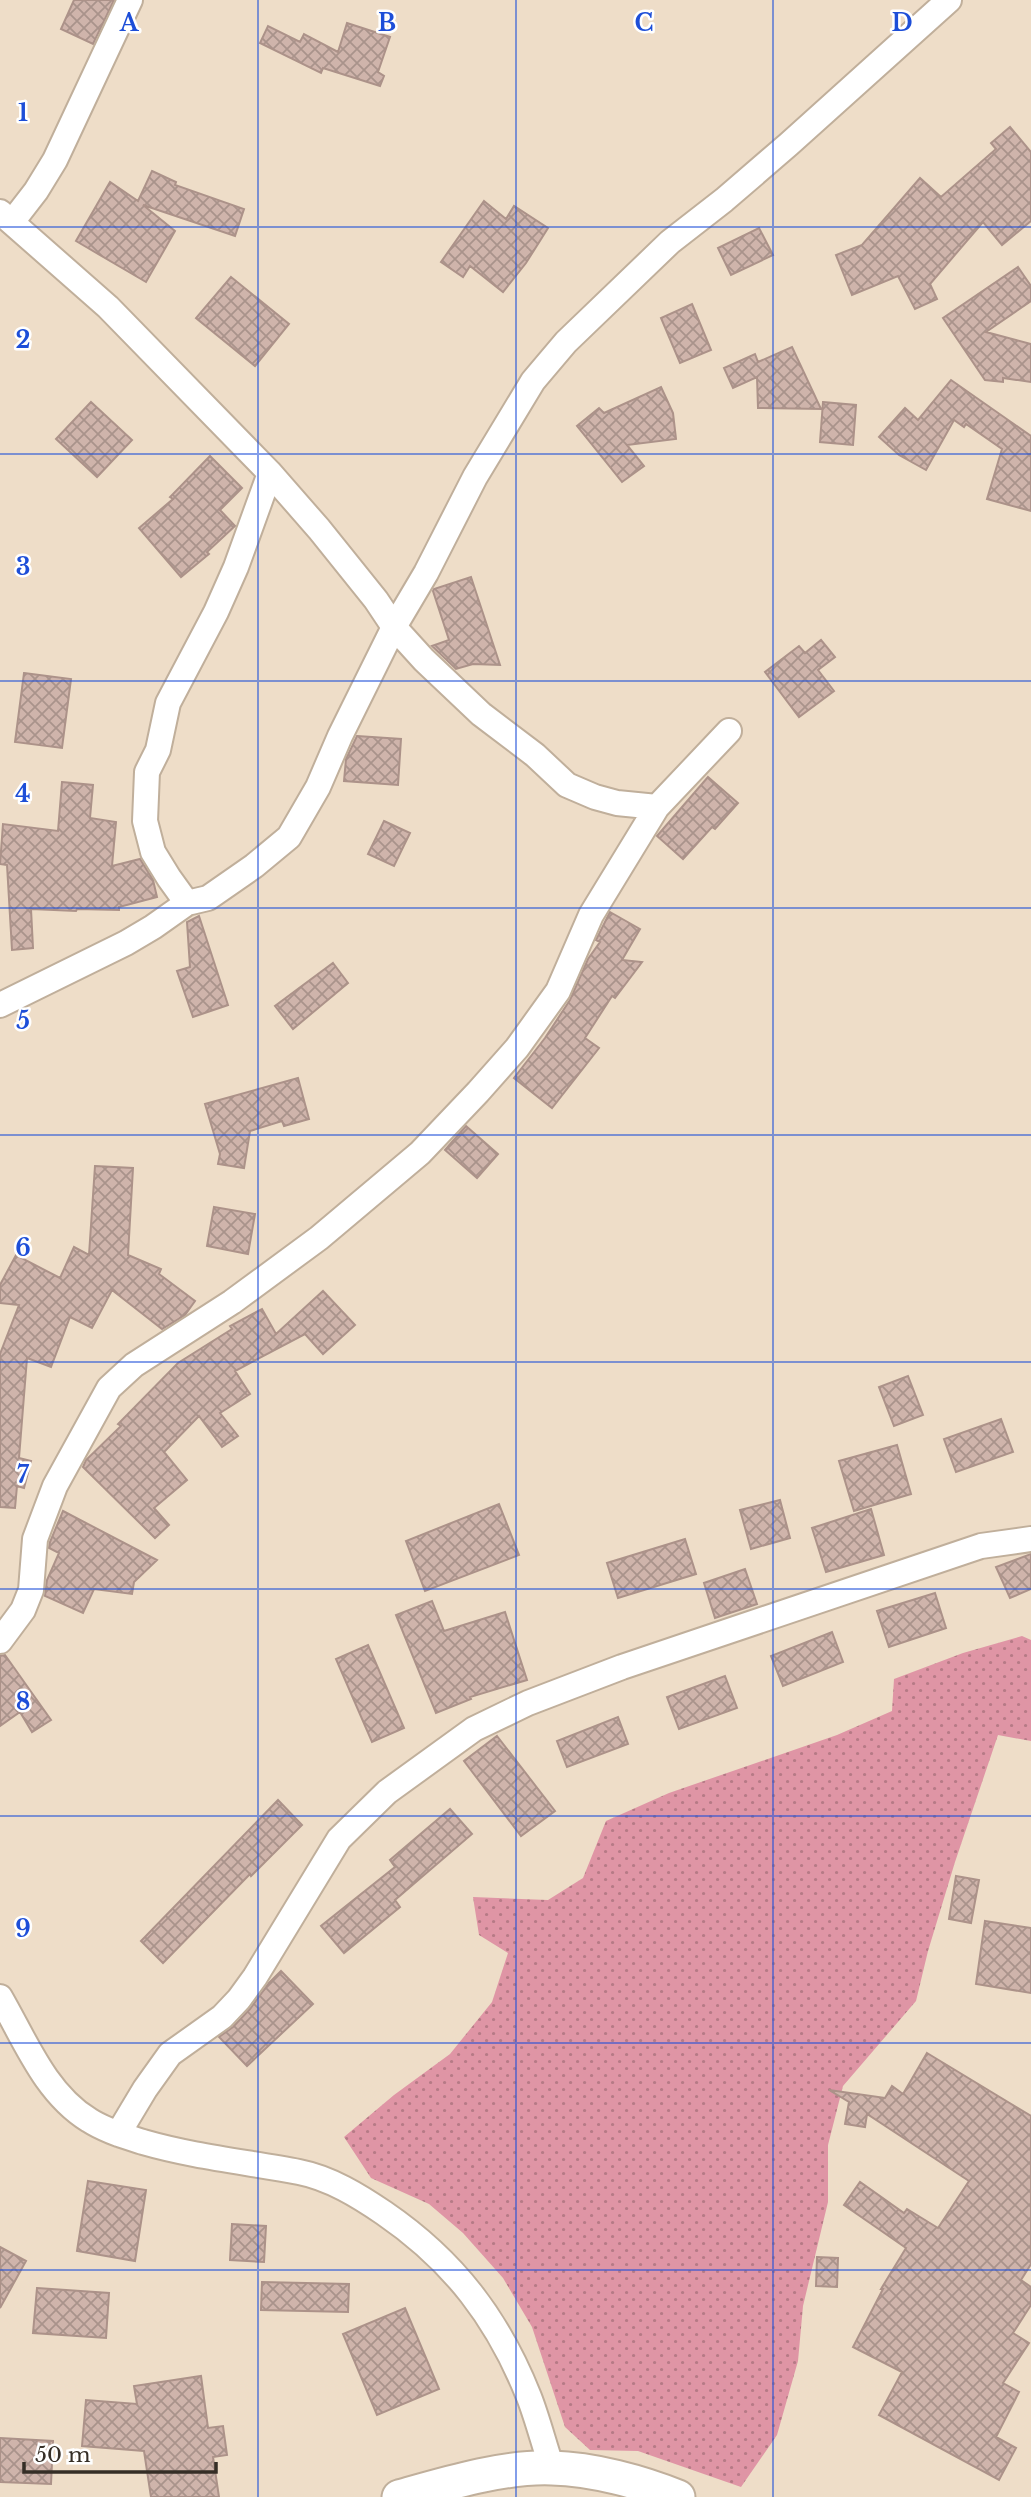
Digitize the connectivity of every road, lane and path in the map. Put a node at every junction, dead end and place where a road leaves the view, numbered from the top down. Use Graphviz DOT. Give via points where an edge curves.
graph roads {
  1 [pos="130,0"];
  2 [pos="949,0"];
  3 [pos="6,217"];
  4 [pos="270,472"];
  5 [pos="394,627"];
  6 [pos="729,731"];
  7 [pos="657,807"];
  8 [pos="187,902"];
  9 [pos="0,1006"];
  10 [pos="1031,1539"];
  11 [pos="0,1641"];
  12 [pos="0,1997"];
  13 [pos="118,2134"];
  14 [pos="552,2468"];
  15 [pos="399,2497"];
  16 [pos="678,2497"];
  1 -- 3 [label="street" via="55,160 36,191"];
  2 -- 5 [label="street" via="789,144 670,243 566,342 533,381 475,477"];
  3 -- 4 [label="street" via="108,307"];
  4 -- 5 [label="street"];
  4 -- 8 [label="street" via="236,567 168,703 159,750 147,772 145,821 153,852"];
  5 -- 7 [label="street" via="481,714 567,785 617,803"];
  5 -- 8 [label="street" via="318,787 289,836 208,898"];
  6 -- 7 [label="street"];
  7 -- 11 [label="street" via="591,915 558,991 478,1093 420,1153 319,1238 232,1302 134,1365 109,1388 55,1486 35,1539 31,1590 23,1610"];
  8 -- 9 [label="street" via="126,943"];
  10 -- 13 [label="street" via="981,1546 622,1667 474,1729 387,1792 339,1839 239,1999 222,2018 170,2054"];
  12 -- 13 [label="street" via="57,2091 88,2120"];
  13 -- 14 [label="street" via="219,2160 302,2172 339,2186 409,2230 463,2282 489,2316 530,2400"];
  14 -- 15 [label="street" via="459,2480"];
  14 -- 16 [label="street" via="613,2477"];
}
